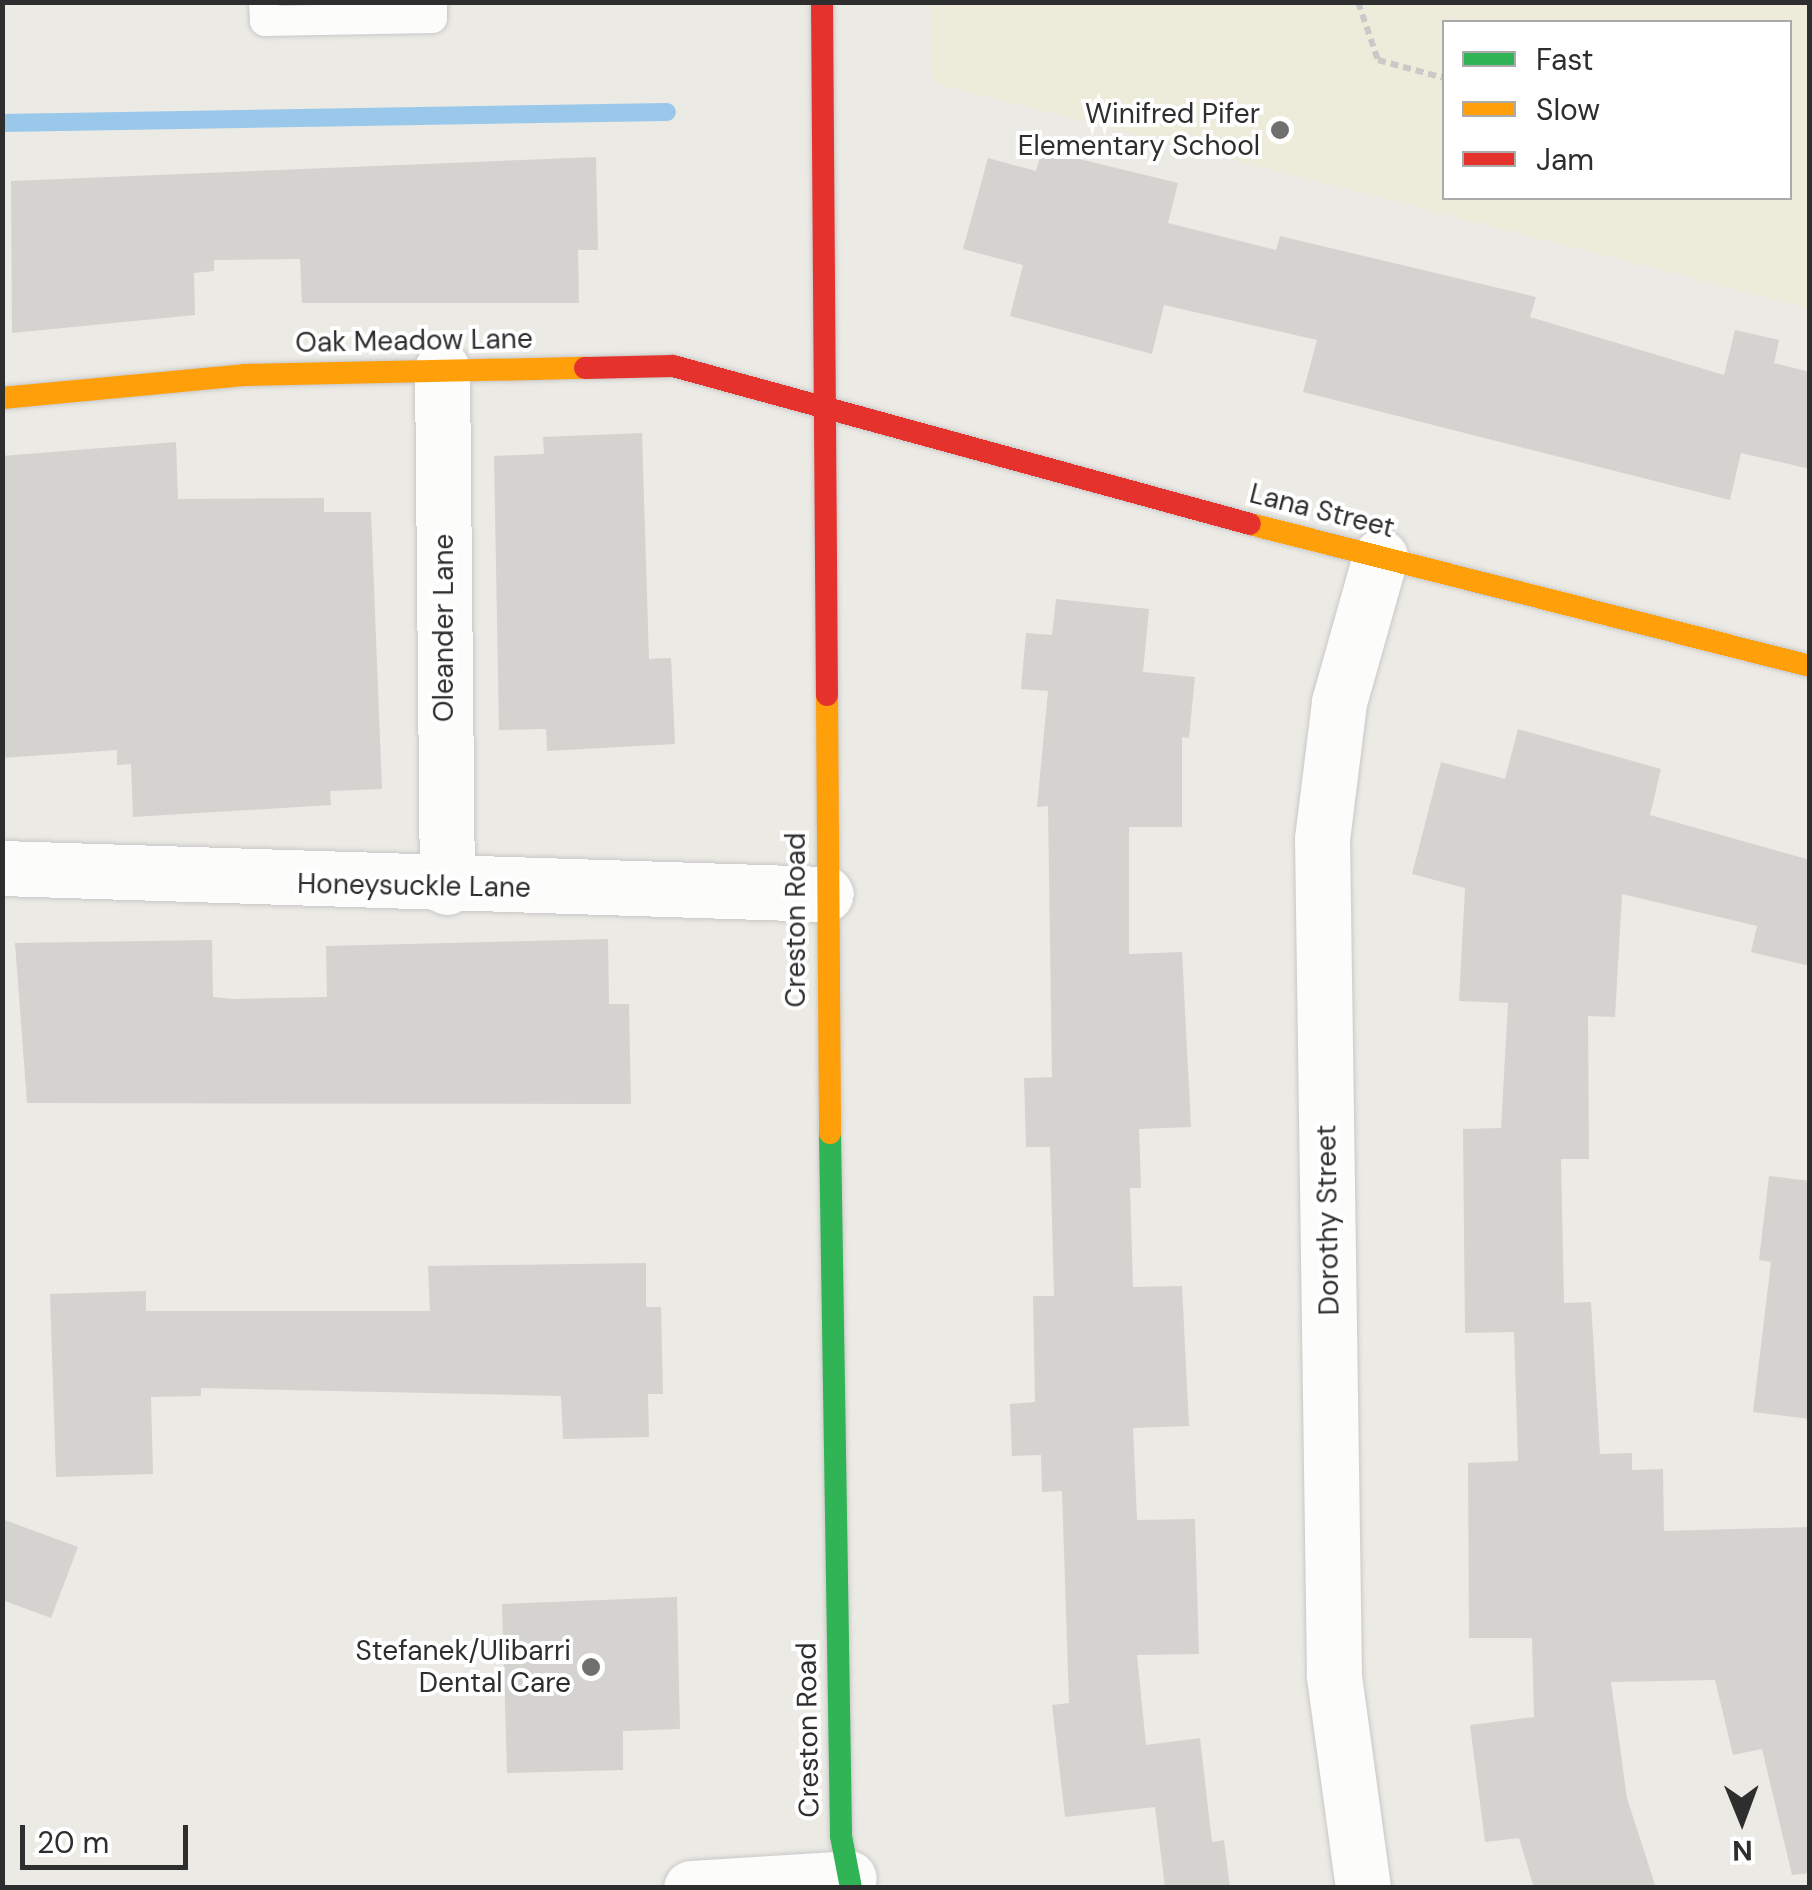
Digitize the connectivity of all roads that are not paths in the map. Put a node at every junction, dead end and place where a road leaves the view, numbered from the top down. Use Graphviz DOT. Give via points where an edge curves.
graph roads {
  1 [pos="264,2"];
  2 [pos="432,2"];
  3 [pos="822,2"];
  4 [pos="442,369"];
  5 [pos="2,398"];
  6 [pos="822,408"];
  7 [pos="1380,556"];
  8 [pos="1810,666"];
  9 [pos="2,868"];
  10 [pos="446,887"];
  11 [pos="826,894"];
  12 [pos="847,1867"];
  13 [pos="691,1888"];
  14 [pos="1363,1888"];
  1 -- 2 [label="lane" via="265,21 432,18"];
  3 -- 6 [label="street, Creston Road"];
  4 -- 5 [label="street, Oak Meadow Lane"];
  4 -- 6 [label="street, Oak Meadow Lane" via="673,366"];
  4 -- 10 [label="street, Oleander Lane"];
  6 -- 7 [label="street, Lana Street"];
  6 -- 11 [label="street, Creston Road"];
  7 -- 8 [label="street, Lana Street"];
  7 -- 14 [label="street, Dorothy Street" via="1339,702 1322,839 1334,1674"];
  9 -- 10 [label="street, Honeysuckle Lane"];
  10 -- 11 [label="street, Honeysuckle Lane"];
  11 -- 12 [label="street, Creston Road"];
  12 -- 13 [label="street"];
}
